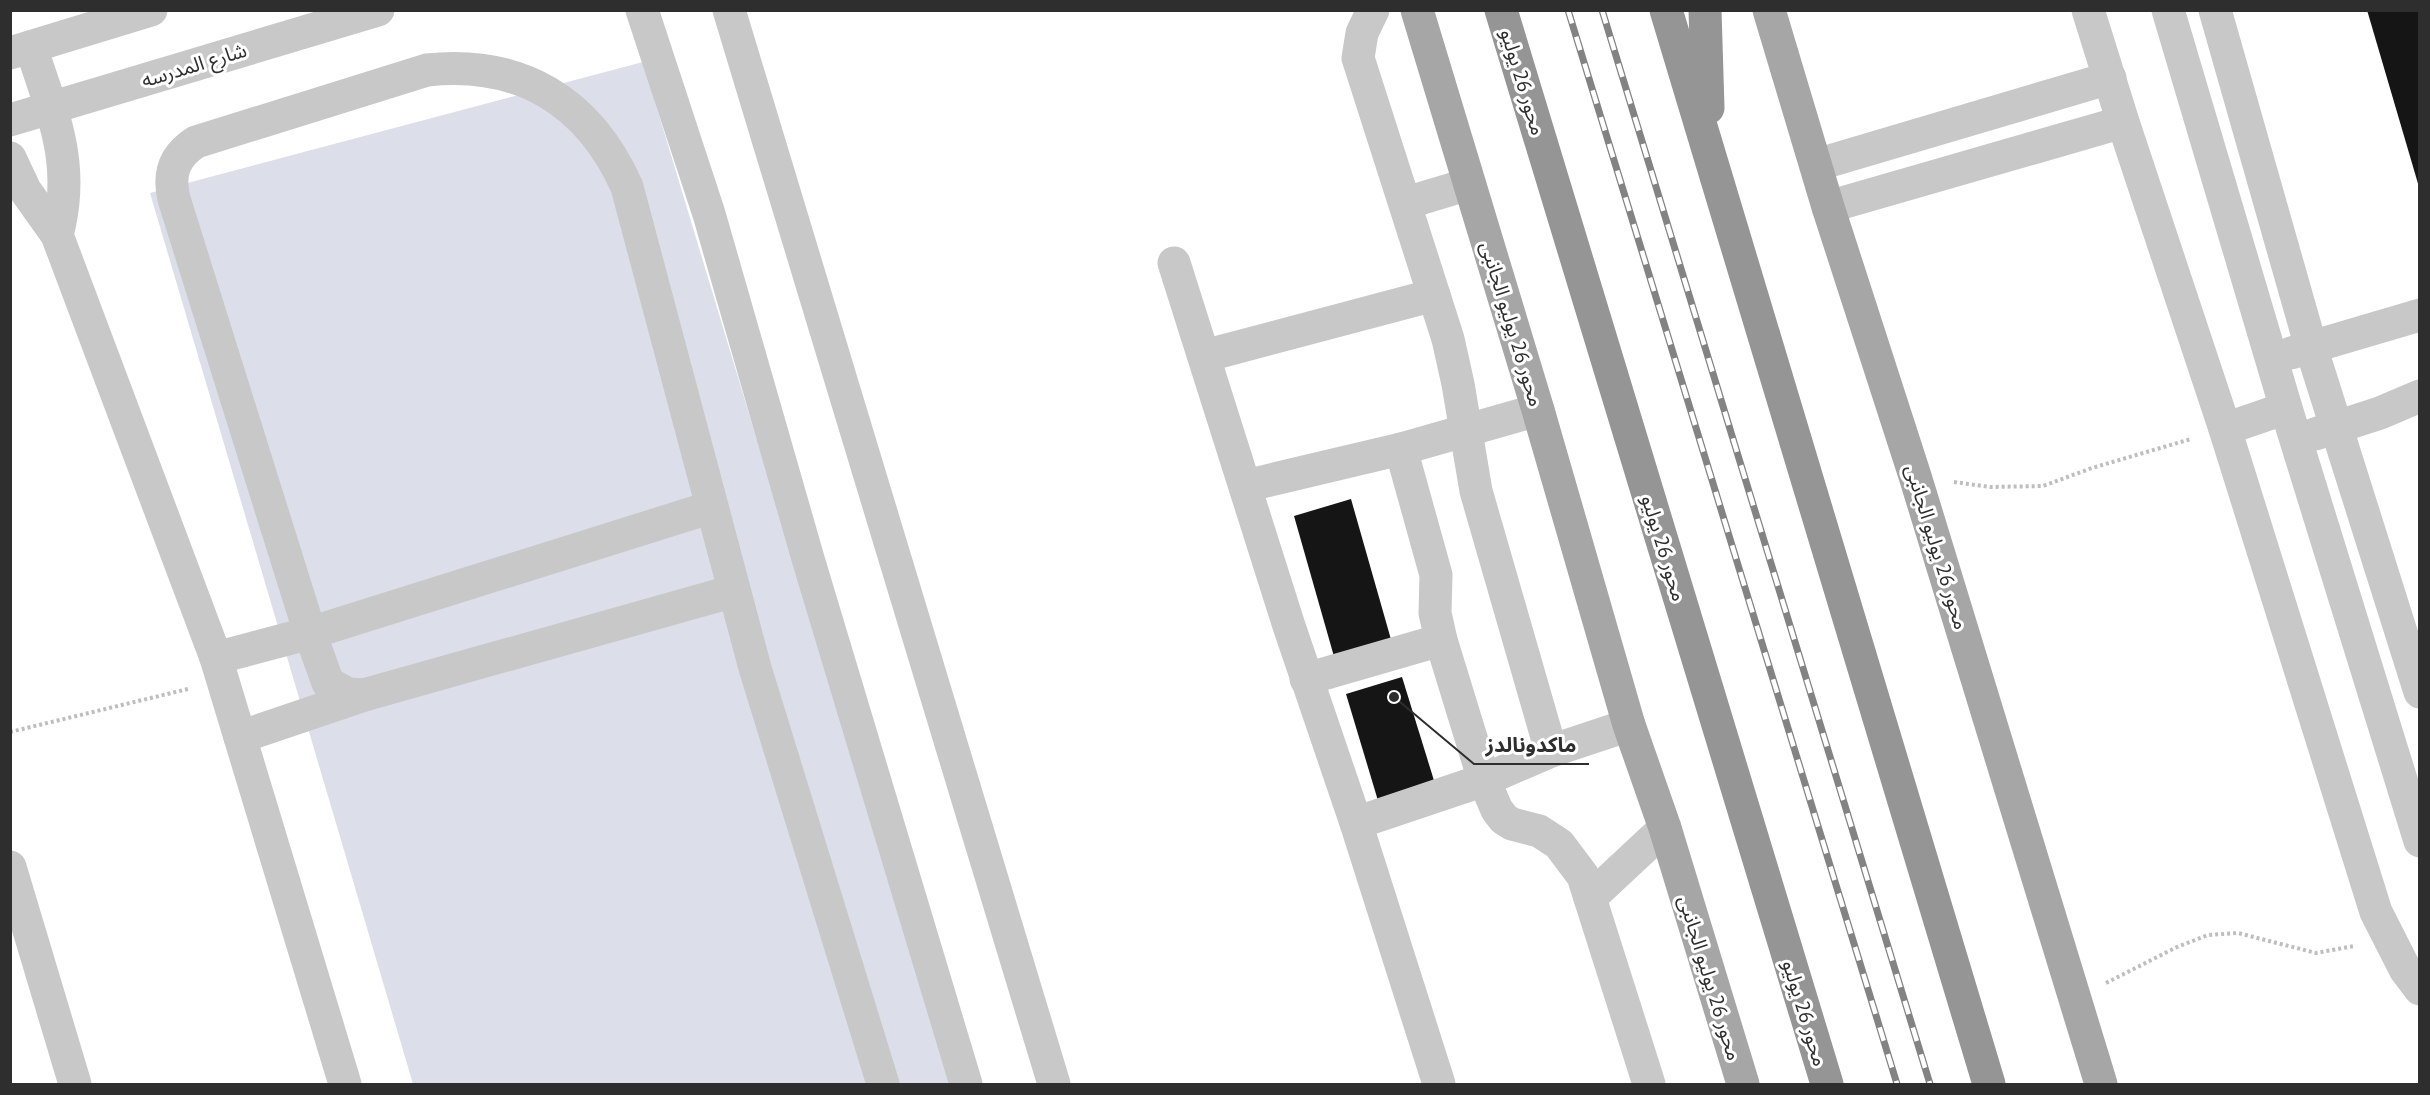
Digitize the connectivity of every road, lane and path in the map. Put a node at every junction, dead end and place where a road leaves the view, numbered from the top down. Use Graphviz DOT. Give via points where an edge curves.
graph roads {
  1 [pos="151,10"];
  2 [pos="378,10"];
  3 [pos="642,10"];
  4 [pos="729,10"];
  5 [pos="1373,10"];
  6 [pos="1417,10"];
  7 [pos="1501,10"];
  8 [pos="1666,10"];
  9 [pos="1705,10"];
  10 [pos="1769,10"];
  11 [pos="2088,10"];
  12 [pos="2168,10"];
  13 [pos="2215,10"];
  14 [pos="21,50"];
  15 [pos="2110,78"];
  16 [pos="51,108"];
  17 [pos="10,120"];
  18 [pos="2123,122"];
  19 [pos="1709,152"];
  20 [pos="10,158"];
  21 [pos="1816,165"];
  22 [pos="1470,184"];
  23 [pos="1406,203"];
  24 [pos="1828,207"];
  25 [pos="57,236"];
  26 [pos="1174,263"];
  27 [pos="1434,295"];
  28 [pos="2420,315"];
  29 [pos="2311,347"];
  30 [pos="1204,356"];
  31 [pos="2272,358"];
  32 [pos="2420,396"];
  33 [pos="2286,408"];
  34 [pos="1538,410"];
  35 [pos="2337,427"];
  36 [pos="2225,429"];
  37 [pos="1466,430"];
  38 [pos="2296,440"];
  39 [pos="1401,449"];
  40 [pos="1915,476"];
  41 [pos="1245,486"];
  42 [pos="712,507"];
  43 [pos="734,591"];
  44 [pos="310,633"];
  45 [pos="1441,640"];
  46 [pos="220,670"];
  47 [pos="1306,679"];
  48 [pos="2420,692"];
  49 [pos="364,695"];
  50 [pos="1629,725"];
  51 [pos="10,732"];
  52 [pos="240,737"];
  53 [pos="1551,751"];
  54 [pos="1484,780"];
  55 [pos="1356,823"];
  56 [pos="1665,828"];
  57 [pos="2420,842"];
  58 [pos="10,867"];
  59 [pos="1590,898"];
  60 [pos="2386,934"];
  61 [pos="2420,989"];
  62 [pos="2076,999"];
  63 [pos="75,1084"];
  64 [pos="345,1084"];
  65 [pos="883,1084"];
  66 [pos="966,1084"];
  67 [pos="1053,1084"];
  68 [pos="1439,1084"];
  69 [pos="1649,1084"];
  70 [pos="1743,1084"];
  71 [pos="1827,1084"];
  72 [pos="1989,1084"];
  73 [pos="2101,1084"];
  1 -- 14 [label="street"];
  2 -- 16 [label="street, شارع المدرسه"];
  3 -- 66 [label="street" via="709,214"];
  4 -- 67 [label="street"];
  5 -- 23 [label="street" via="1362,33 1358,58"];
  6 -- 22 [label="main road, محور 26 يوليو الجانبى"];
  7 -- 71 [label="highway, محور 26 يوليو"];
  8 -- 19 [label="highway"];
  9 -- 19 [label="highway"];
  10 -- 21 [label="main road, محور 26 يوليو الجانبى"];
  11 -- 15 [label="street"];
  12 -- 31 [label="street"];
  13 -- 29 [label="street"];
  14 -- 16 [label="street"];
  15 -- 18 [label="street"];
  15 -- 21 [label="street"];
  16 -- 17 [label="street, شارع المدرسه"];
  16 -- 25 [label="street" via="65,167 63,213"];
  18 -- 24 [label="street"];
  18 -- 36 [label="street"];
  19 -- 72 [label="highway"];
  20 -- 25 [label="street"];
  21 -- 24 [label="main road, محور 26 يوليو الجانبى"];
  22 -- 23 [label="street"];
  22 -- 34 [label="main road, محور 26 يوليو الجانبى"];
  23 -- 27 [label="street"];
  24 -- 40 [label="main road, محور 26 يوليو الجانبى"];
  25 -- 46 [label="street"];
  26 -- 30 [label="street"];
  27 -- 30 [label="street"];
  27 -- 37 [label="street" via="1448,339"];
  28 -- 29 [label="street"];
  29 -- 31 [label="street"];
  29 -- 35 [label="street"];
  30 -- 41 [label="street"];
  31 -- 33 [label="street"];
  32 -- 35 [label="street"];
  33 -- 36 [label="street"];
  33 -- 38 [label="street"];
  34 -- 37 [label="street"];
  34 -- 50 [label="main road, محور 26 يوليو الجانبى"];
  35 -- 38 [label="street"];
  35 -- 48 [label="street"];
  36 -- 40 [label="path" via="2043,486 1990,487"];
  36 -- 60 [label="street" via="2366,882"];
  37 -- 39 [label="street"];
  37 -- 53 [label="street" via="1476,491"];
  38 -- 57 [label="street"];
  39 -- 41 [label="street"];
  39 -- 45 [label="street" via="1436,575"];
  40 -- 62 [label="main road, محور 26 يوليو الجانبى"];
  41 -- 47 [label="street"];
  42 -- 43 [label="street"];
  42 -- 44 [label="street"];
  42 -- 44 [label="street" via="627,188 603,142 569,106 548,92 501,72 427,69 196,142 185,149 172,170 171,185"];
  43 -- 49 [label="street"];
  43 -- 65 [label="street"];
  44 -- 46 [label="street"];
  44 -- 49 [label="street" via="328,682 348,693"];
  45 -- 47 [label="street"];
  45 -- 54 [label="street"];
  46 -- 51 [label="path"];
  46 -- 52 [label="street"];
  47 -- 55 [label="street"];
  49 -- 52 [label="street"];
  50 -- 53 [label="street"];
  50 -- 56 [label="main road, محور 26 يوليو الجانبى"];
  52 -- 64 [label="street"];
  53 -- 54 [label="street"];
  54 -- 55 [label="street"];
  54 -- 59 [label="street" via="1504,819 1539,831 1568,853 1583,876"];
  55 -- 68 [label="street"];
  56 -- 59 [label="street"];
  56 -- 70 [label="main road, محور 26 يوليو الجانبى"];
  58 -- 63 [label="street"];
  59 -- 69 [label="street"];
  60 -- 61 [label="street"];
  60 -- 62 [label="path" via="2356,946 2316,953 2238,933 2208,934"];
  62 -- 73 [label="main road, محور 26 يوليو الجانبى"];
}
